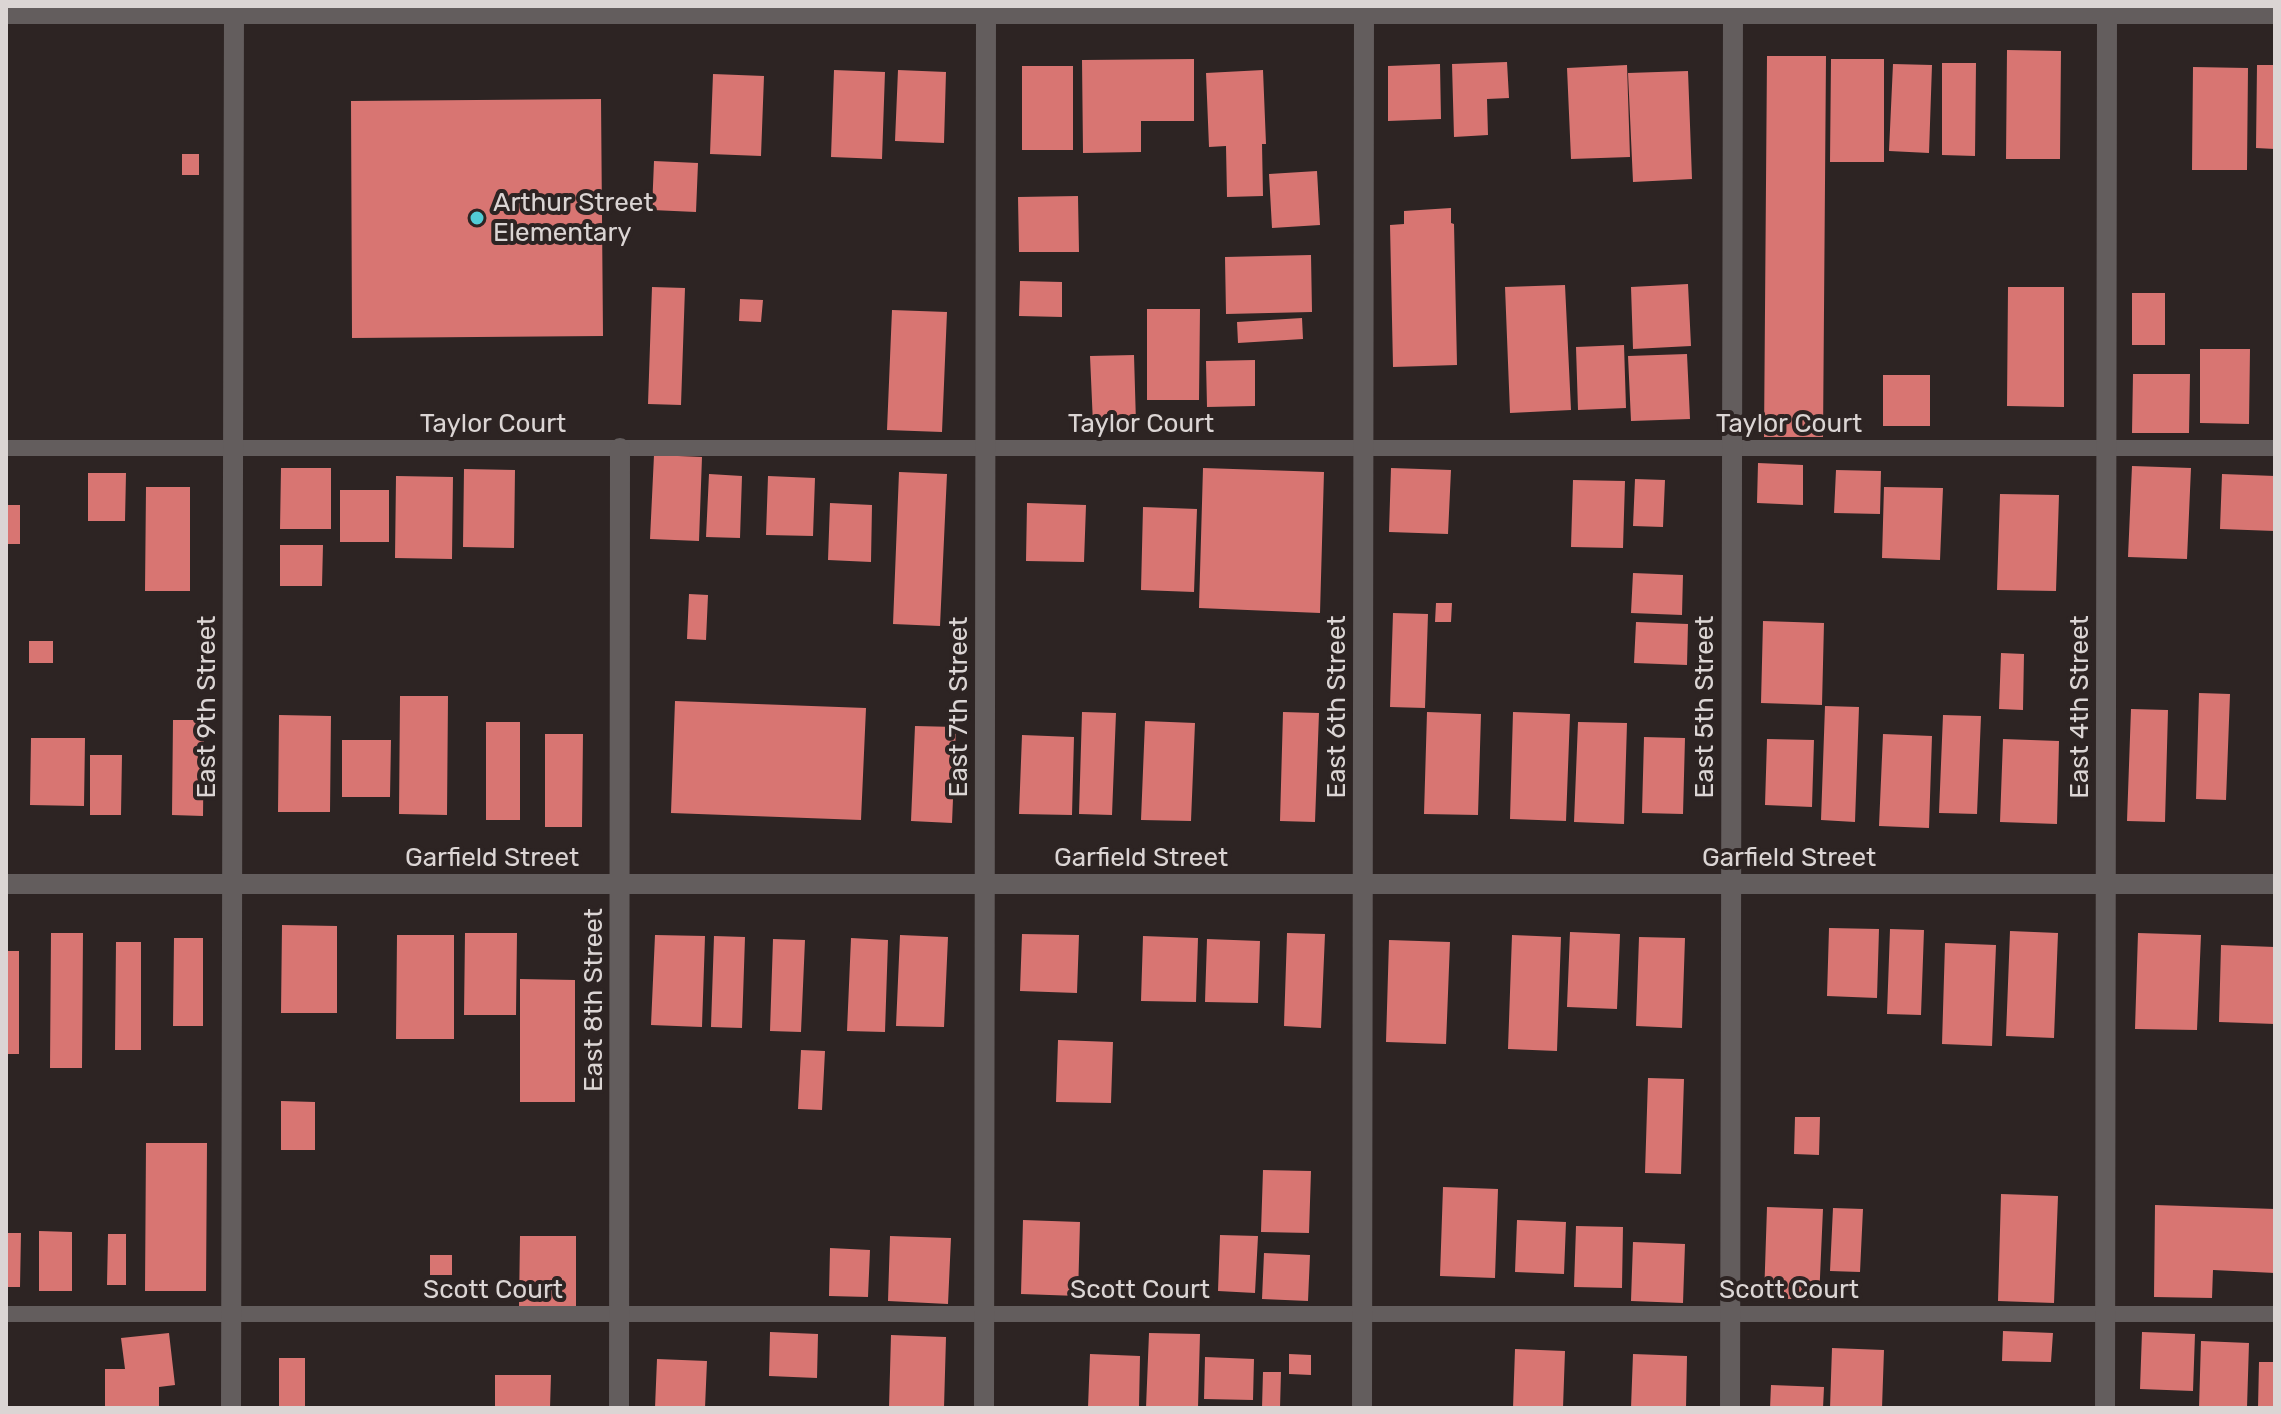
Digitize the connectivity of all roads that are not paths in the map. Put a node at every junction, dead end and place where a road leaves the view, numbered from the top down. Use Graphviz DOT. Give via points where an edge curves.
graph roads {
  1 [pos="234,10"];
  2 [pos="439,10"];
  3 [pos="986,10"];
  4 [pos="1364,10"];
  5 [pos="1733,10"];
  6 [pos="2107,10"];
  7 [pos="6,14"];
  8 [pos="2275,14"];
  9 [pos="6,448"];
  10 [pos="233,448"];
  11 [pos="620,448"];
  12 [pos="986,448"];
  13 [pos="1363,448"];
  14 [pos="1732,448"];
  15 [pos="2107,448"];
  16 [pos="2275,448"];
  17 [pos="6,884"];
  18 [pos="232,884"];
  19 [pos="620,884"];
  20 [pos="985,884"];
  21 [pos="1362,884"];
  22 [pos="1731,884"];
  23 [pos="2106,884"];
  24 [pos="2275,884"];
  25 [pos="6,1314"];
  26 [pos="232,1314"];
  27 [pos="619,1314"];
  28 [pos="984,1314"];
  29 [pos="1362,1314"];
  30 [pos="1731,1314"];
  31 [pos="2105,1314"];
  32 [pos="2275,1314"];
  33 [pos="231,1408"];
  34 [pos="619,1408"];
  35 [pos="984,1408"];
  36 [pos="1362,1408"];
  37 [pos="1730,1408"];
  38 [pos="2105,1408"];
  1 -- 2 [label="street"];
  1 -- 7 [label="street"];
  1 -- 10 [label="street, East 9th Street"];
  2 -- 3 [label="street"];
  3 -- 4 [label="street"];
  3 -- 12 [label="street, East 7th Street"];
  4 -- 5 [label="street"];
  4 -- 13 [label="street, East 6th Street"];
  5 -- 6 [label="street"];
  5 -- 14 [label="street, East 5th Street"];
  6 -- 8 [label="street"];
  6 -- 15 [label="street, East 4th Street"];
  9 -- 10 [label="lane, Taylor Court"];
  10 -- 11 [label="lane, Taylor Court"];
  10 -- 18 [label="street, East 9th Street"];
  11 -- 12 [label="lane, Taylor Court"];
  11 -- 19 [label="street, East 8th Street"];
  12 -- 13 [label="lane, Taylor Court"];
  12 -- 20 [label="street, East 7th Street"];
  13 -- 14 [label="lane, Taylor Court"];
  13 -- 21 [label="street, East 6th Street"];
  14 -- 15 [label="lane, Taylor Court"];
  14 -- 22 [label="street, East 5th Street"];
  15 -- 16 [label="lane, Taylor Court"];
  15 -- 23 [label="street, East 4th Street"];
  17 -- 18 [label="street, Garfield Street"];
  18 -- 19 [label="street, Garfield Street"];
  18 -- 26 [label="street, East 9th Street"];
  19 -- 20 [label="street, Garfield Street"];
  19 -- 27 [label="street, East 8th Street"];
  20 -- 21 [label="street, Garfield Street"];
  20 -- 28 [label="street, East 7th Street"];
  21 -- 22 [label="street, Garfield Street"];
  21 -- 29 [label="street, East 6th Street"];
  22 -- 23 [label="street, Garfield Street"];
  22 -- 30 [label="street, East 5th Street"];
  23 -- 24 [label="street, Garfield Street"];
  23 -- 31 [label="street, East 4th Street"];
  25 -- 26 [label="lane, Scott Court"];
  26 -- 27 [label="lane, Scott Court"];
  26 -- 33 [label="street, East 9th Street"];
  27 -- 28 [label="lane, Scott Court"];
  27 -- 34 [label="street, East 8th Street"];
  28 -- 29 [label="lane, Scott Court"];
  28 -- 35 [label="street, East 7th Street"];
  29 -- 30 [label="lane, Scott Court"];
  29 -- 36 [label="street, East 6th Street"];
  30 -- 31 [label="lane, Scott Court"];
  30 -- 37 [label="street, East 5th Street"];
  31 -- 32 [label="lane, Scott Court"];
  31 -- 38 [label="street, East 4th Street"];
}
